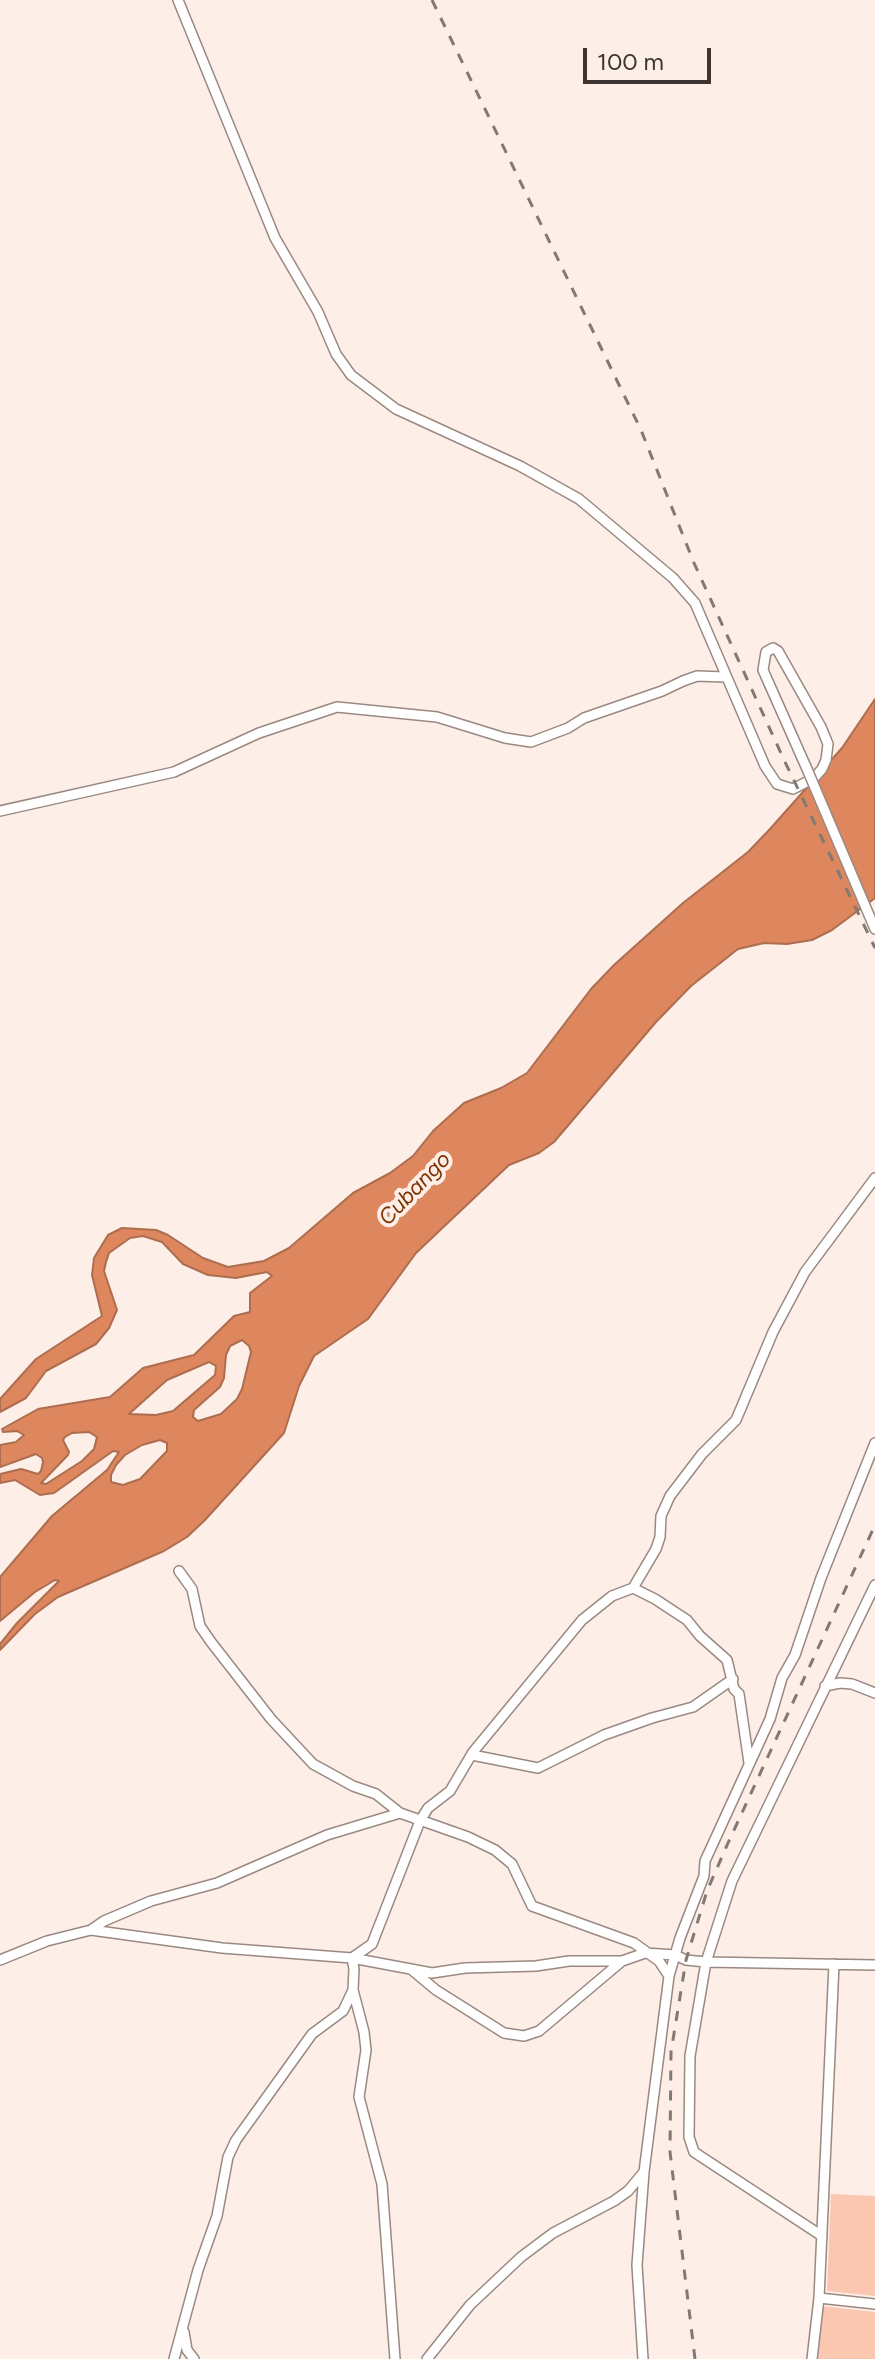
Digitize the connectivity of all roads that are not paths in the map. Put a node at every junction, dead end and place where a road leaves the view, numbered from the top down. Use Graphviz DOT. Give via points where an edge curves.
graph roads {
  1 [pos="178,0"];
  2 [pos="725,677"];
  3 [pos="0,811"];
  4 [pos="875,929"];
  5 [pos="875,1178"];
  6 [pos="875,1443"];
  7 [pos="179,1571"];
  8 [pos="875,1585"];
  9 [pos="633,1588"];
  10 [pos="733,1679"];
  11 [pos="825,1686"];
  12 [pos="875,1693"];
  13 [pos="472,1755"];
  14 [pos="749,1765"];
  15 [pos="400,1813"];
  16 [pos="420,1821"];
  17 [pos="91,1930"];
  18 [pos="645,1953"];
  19 [pos="675,1955"];
  20 [pos="352,1958"];
  21 [pos="0,1960"];
  22 [pos="622,1961"];
  23 [pos="706,1962"];
  24 [pos="834,1964"];
  25 [pos="875,1965"];
  26 [pos="412,1970"];
  27 [pos="669,1976"];
  28 [pos="353,1990"];
  29 [pos="644,2172"];
  30 [pos="822,2236"];
  31 [pos="819,2298"];
  32 [pos="875,2304"];
  33 [pos="183,2325"];
  34 [pos="174,2359"];
  35 [pos="194,2359"];
  36 [pos="395,2359"];
  37 [pos="427,2359"];
  38 [pos="643,2359"];
  39 [pos="812,2359"];
  1 -- 2 [label="street" via="275,238 351,375 396,409 579,499 690,597"];
  2 -- 3 [label="street" via="697,676 531,742 437,717 337,707 259,733 174,772"];
  2 -- 4 [label="street, bridge" via="773,779 781,786 798,787 814,778 822,769 828,744 778,651 766,652 763,670 807,769 869,915"];
  5 -- 9 [label="street" via="805,1272 736,1420 670,1496 656,1549"];
  6 -- 14 [label="street"];
  7 -- 15 [label="street" via="195,1595 200,1626 280,1730 319,1768 376,1794"];
  8 -- 11 [label="street"];
  9 -- 10 [label="street" via="687,1620 727,1660"];
  9 -- 13 [label="street" via="612,1596 582,1620"];
  10 -- 13 [label="street" via="693,1707 604,1735 538,1768"];
  10 -- 14 [label="street"];
  11 -- 12 [label="street" via="852,1684"];
  11 -- 23 [label="street" via="732,1881"];
  13 -- 16 [label="street" via="450,1791"];
  14 -- 19 [label="street" via="705,1861"];
  15 -- 16 [label="street"];
  15 -- 17 [label="street" via="327,1835 217,1883 151,1901"];
  16 -- 18 [label="street" via="495,1850 512,1864 526,1897 540,1911 634,1943"];
  16 -- 20 [label="street" via="372,1944"];
  17 -- 20 [label="street"];
  17 -- 21 [label="street"];
  18 -- 19 [label="street"];
  18 -- 22 [label="street"];
  18 -- 27 [label="street"];
  19 -- 23 [label="street"];
  19 -- 27 [label="street"];
  20 -- 26 [label="street"];
  20 -- 28 [label="street"];
  22 -- 26 [label="street"];
  22 -- 26 [label="street" via="539,2031 524,2036 504,2033"];
  23 -- 24 [label="street"];
  23 -- 30 [label="street" via="690,2056 689,2137 694,2152"];
  24 -- 25 [label="street"];
  24 -- 30 [label="street"];
  27 -- 29 [label="street"];
  28 -- 33 [label="street" via="343,2011 312,2034 236,2140"];
  28 -- 36 [label="street" via="366,2050 359,2097 382,2184"];
  29 -- 37 [label="street" via="614,2201 553,2233 521,2257 470,2305"];
  29 -- 38 [label="street" via="637,2265"];
  30 -- 31 [label="street"];
  31 -- 32 [label="street"];
  31 -- 39 [label="street"];
  33 -- 34 [label="street"];
  33 -- 35 [label="street"];
}
